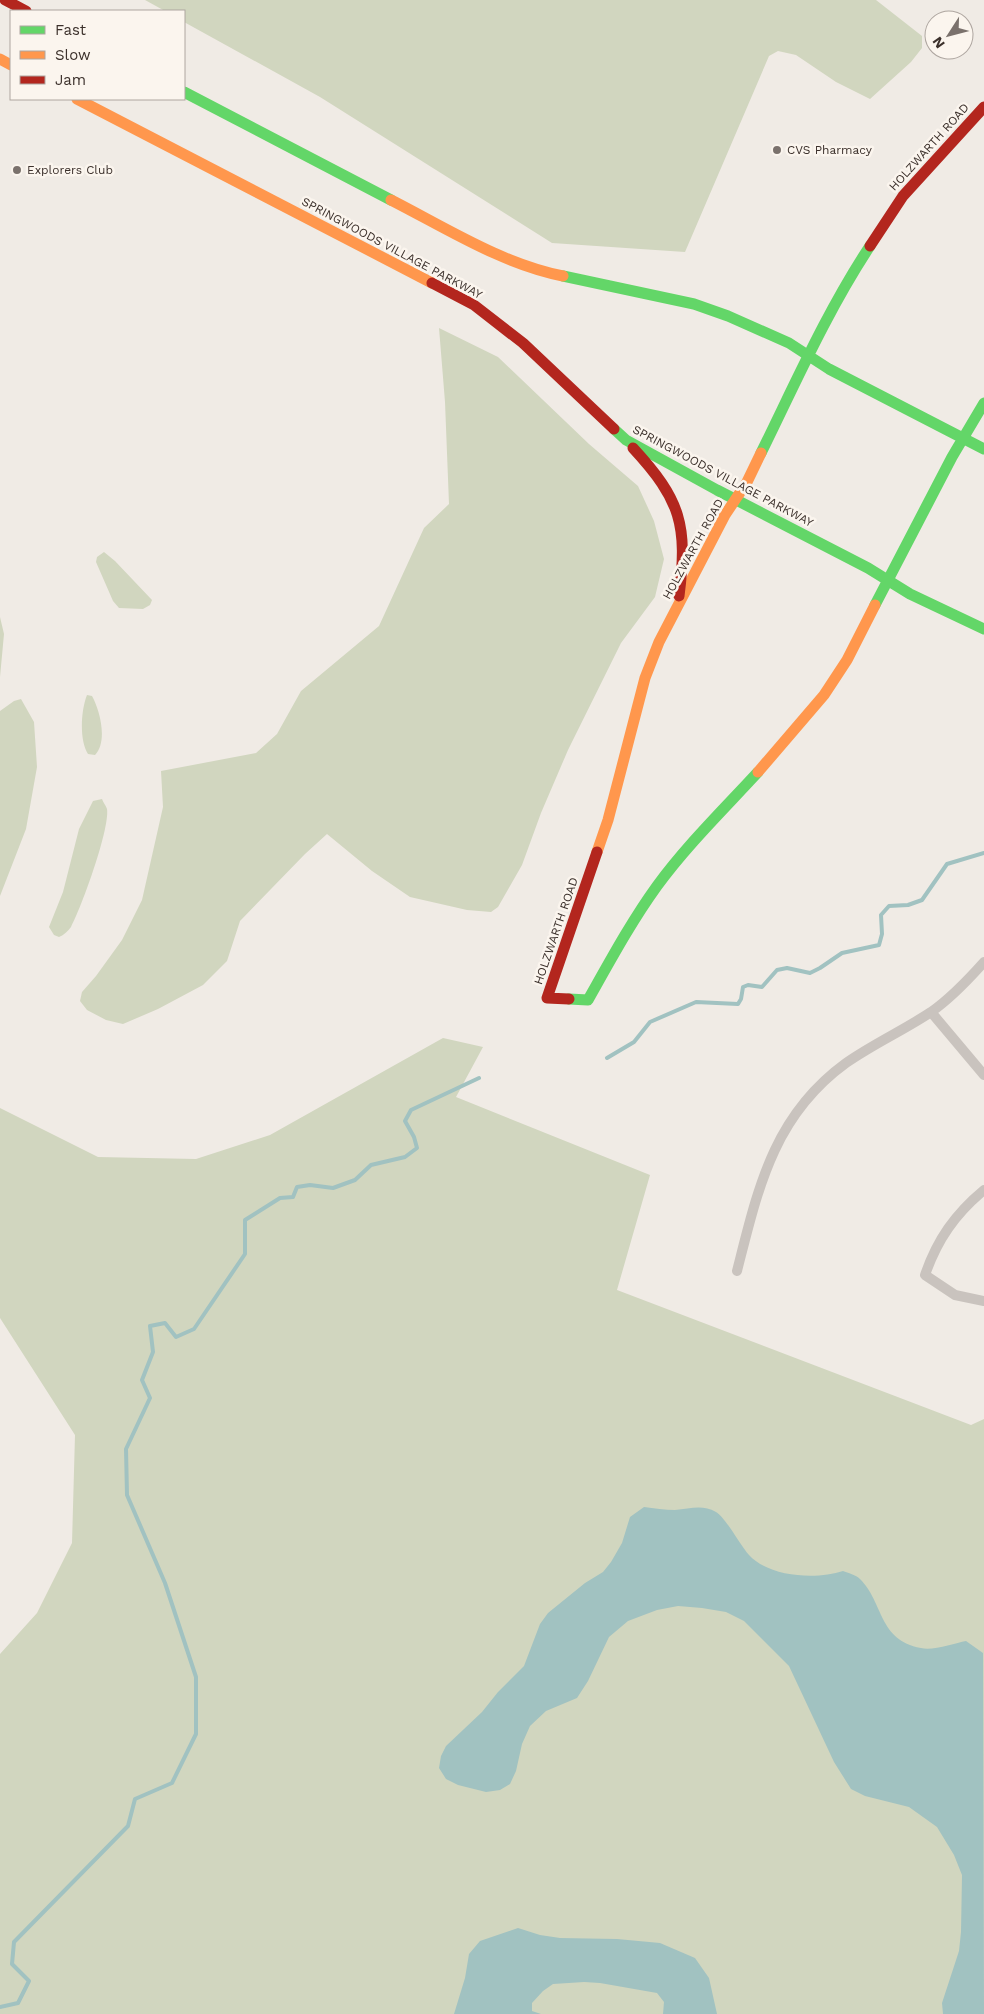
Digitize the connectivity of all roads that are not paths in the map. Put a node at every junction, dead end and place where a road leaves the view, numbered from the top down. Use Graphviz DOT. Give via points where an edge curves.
graph roads {
  1 [pos="5,0"];
  2 [pos="24,10"];
  3 [pos="185,93"];
  4 [pos="79,100"];
  5 [pos="984,107"];
  6 [pos="809,356"];
  7 [pos="984,402"];
  8 [pos="963,439"];
  9 [pos="626,440"];
  10 [pos="984,450"];
  11 [pos="736,500"];
  12 [pos="889,581"];
  13 [pos="677,606"];
  14 [pos="984,629"];
  15 [pos="984,962"];
  16 [pos="931,1012"];
  17 [pos="984,1075"];
  18 [pos="984,1190"];
  19 [pos="737,1270"];
  20 [pos="984,1301"];
  1 -- 2 [label="main road"];
  3 -- 6 [label="main road" via="486,249 537,271 694,304 789,343"];
  4 -- 9 [label="main road, SPRINGWOODS VILLAGE PARKWAY" via="474,305 523,343"];
  5 -- 6 [label="main road, HOLZWARTH ROAD" via="903,196 858,264"];
  6 -- 8 [label="main road"];
  6 -- 11 [label="main road, HOLZWARTH ROAD" via="752,474"];
  7 -- 8 [label="main road"];
  8 -- 10 [label="main road"];
  8 -- 12 [label="main road"];
  9 -- 11 [label="main road, SPRINGWOODS VILLAGE PARKWAY"];
  9 -- 13 [label="main road" via="661,480 677,512 684,548"];
  11 -- 12 [label="main road, SPRINGWOODS VILLAGE PARKWAY"];
  11 -- 13 [label="main road, HOLZWARTH ROAD"];
  12 -- 13 [label="main road, HOLZWARTH ROAD" via="847,660 824,695 663,879 631,924 588,1000 547,998 608,820 645,678"];
  12 -- 14 [label="main road, SPRINGWOODS VILLAGE PARKWAY"];
  15 -- 16 [label="street"];
  16 -- 17 [label="street"];
  16 -- 19 [label="street" via="846,1064 821,1084 792,1118 758,1189"];
  18 -- 20 [label="street" via="951,1222 932,1254 925,1275 955,1295"];
}
